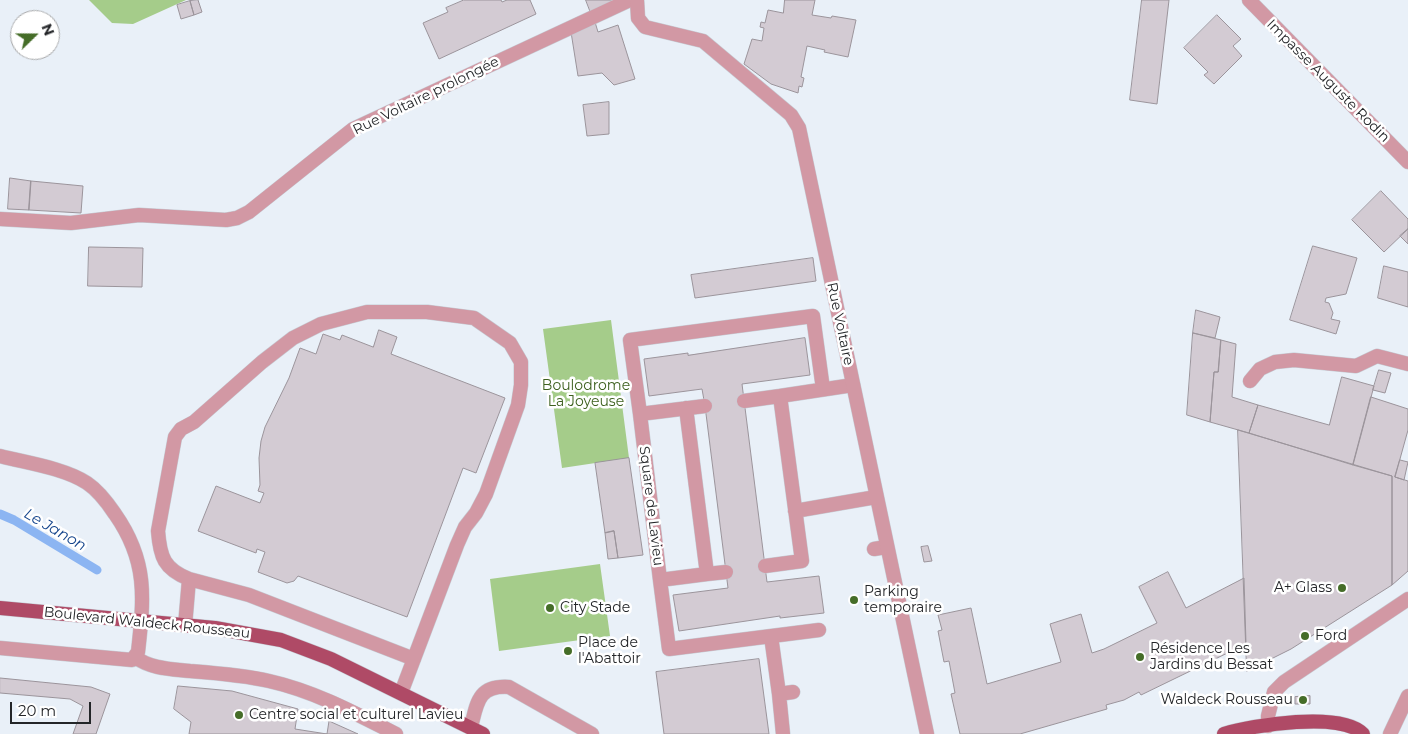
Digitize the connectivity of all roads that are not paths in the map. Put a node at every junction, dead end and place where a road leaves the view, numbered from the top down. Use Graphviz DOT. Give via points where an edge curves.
graph roads {
  1 [pos="630,0"];
  2 [pos="636,0"];
  3 [pos="1249,0"];
  4 [pos="1408,162"];
  5 [pos="0,219"];
  6 [pos="1408,364"];
  7 [pos="1250,381"];
  8 [pos="853,385"];
  9 [pos="823,389"];
  10 [pos="780,396"];
  11 [pos="744,401"];
  12 [pos="705,406"];
  13 [pos="686,408"];
  14 [pos="640,414"];
  15 [pos="0,456"];
  16 [pos="876,497"];
  17 [pos="795,510"];
  18 [pos="765,566"];
  19 [pos="726,572"];
  20 [pos="707,574"];
  21 [pos="189,579"];
  22 [pos="660,580"];
  23 [pos="1408,598"];
  24 [pos="0,608"];
  25 [pos="141,622"];
  26 [pos="185,626"];
  27 [pos="819,630"];
  28 [pos="772,636"];
  29 [pos="0,648"];
  30 [pos="135,658"];
  31 [pos="414,659"];
  32 [pos="793,692"];
  33 [pos="401,693"];
  34 [pos="779,694"];
  35 [pos="1408,696"];
  36 [pos="1268,726"];
  37 [pos="475,732"];
  38 [pos="396,734"];
  39 [pos="592,734"];
  40 [pos="783,734"];
  41 [pos="926,734"];
  42 [pos="1224,734"];
  43 [pos="1363,734"];
  44 [pos="1390,734"];
  1 -- 5 [label="street, Rue Voltaire prolongée" via="353,129 261,204 238,218 139,215 71,223"];
  2 -- 8 [label="street, Rue Voltaire" via="638,18 645,27 703,41 791,115 799,128"];
  3 -- 4 [label="street, Impasse Auguste Rodin"];
  6 -- 7 [label="street" via="1377,356 1356,366 1294,360 1275,362 1260,369"];
  8 -- 9 [label="street"];
  8 -- 16 [label="street, Rue Voltaire"];
  9 -- 10 [label="street"];
  9 -- 14 [label="street, Square de Lavieu" via="813,316 659,336 630,340"];
  10 -- 11 [label="street"];
  10 -- 17 [label="street"];
  12 -- 13 [label="street"];
  13 -- 14 [label="street"];
  13 -- 20 [label="street"];
  14 -- 22 [label="street, Square de Lavieu"];
  15 -- 25 [label="street" via="67,474 87,483 105,498 135,548 143,592"];
  16 -- 17 [label="street"];
  16 -- 41 [label="street, Rue Voltaire" via="880,548"];
  17 -- 18 [label="street" via="802,561"];
  19 -- 20 [label="street, Square de Lavieu"];
  20 -- 22 [label="street, Square de Lavieu"];
  21 -- 26 [label="street"];
  21 -- 31 [label="street" via="249,595"];
  21 -- 31 [label="street" via="167,565 159,546 158,531 175,437 181,428 194,422 293,338 321,324 367,312 427,312 474,318 510,343 521,362 518,405 486,494 457,545"];
  22 -- 28 [label="street" via="669,649"];
  23 -- 36 [label="street" via="1284,682 1274,692"];
  24 -- 25 [label="main road, Boulevard Waldeck Rousseau"];
  25 -- 26 [label="main road, Boulevard Waldeck Rousseau"];
  25 -- 30 [label="street"];
  26 -- 33 [label="main road, Boulevard Waldeck Rousseau" via="232,630 281,640"];
  27 -- 28 [label="street"];
  28 -- 34 [label="street"];
  29 -- 30 [label="street" via="124,660"];
  30 -- 38 [label="street" via="160,667 243,676 299,689"];
  31 -- 33 [label="street"];
  32 -- 34 [label="street"];
  33 -- 37 [label="main road, Boulevard Waldeck Rousseau"];
  34 -- 40 [label="street"];
  35 -- 44 [label="street"];
  36 -- 42 [label="main road"];
  36 -- 43 [label="main road" via="1330,722 1347,725"];
  37 -- 39 [label="street" via="478,699 483,693 500,686 509,687"];
}
